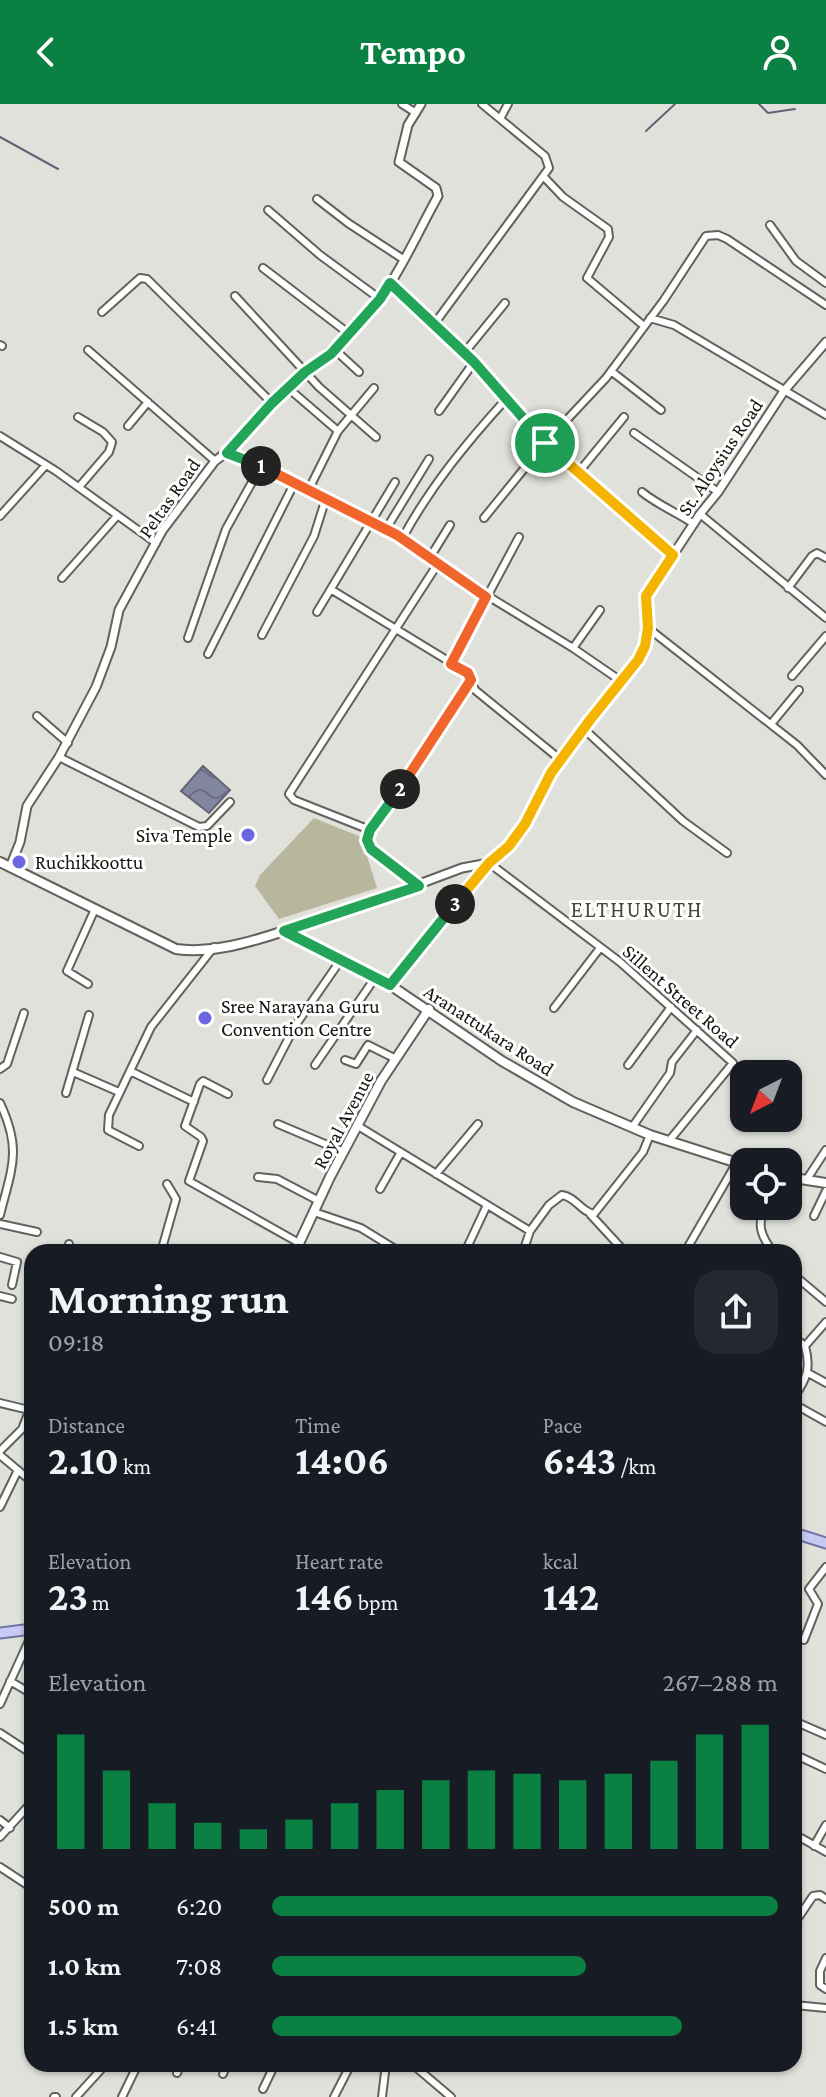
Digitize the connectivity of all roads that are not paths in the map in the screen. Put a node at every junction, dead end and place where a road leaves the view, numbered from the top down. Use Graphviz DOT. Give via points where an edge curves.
graph roads {
  1 [pos="402,104"];
  2 [pos="421,104"];
  3 [pos="482,104"];
  4 [pos="508,104"];
  5 [pos="416,113"];
  6 [pos="501,117"];
  7 [pos="544,177"];
  8 [pos="317,199"];
  9 [pos="268,210"];
  10 [pos="770,225"];
  11 [pos="403,259"];
  12 [pos="263,268"];
  13 [pos="390,283"];
  14 [pos="826,283"];
  15 [pos="235,296"];
  16 [pos="380,299"];
  17 [pos="505,303"];
  18 [pos="826,305"];
  19 [pos="102,312"];
  20 [pos="650,318"];
  21 [pos="435,323"];
  22 [pos="644,326"];
  23 [pos="348,333"];
  24 [pos="826,342"];
  25 [pos="334,349"];
  26 [pos="88,350"];
  27 [pos="465,352"];
  28 [pos="474,362"];
  29 [pos="611,371"];
  30 [pos="305,372"];
  31 [pos="359,372"];
  32 [pos="288,388"];
  33 [pos="374,388"];
  34 [pos="784,391"];
  35 [pos="507,398"];
  36 [pos="148,402"];
  37 [pos="272,403"];
  38 [pos="661,410"];
  39 [pos="439,411"];
  40 [pos="351,415"];
  41 [pos="826,415"];
  42 [pos="78,417"];
  43 [pos="624,417"];
  44 [pos="128,426"];
  45 [pos="338,431"];
  46 [pos="634,433"];
  47 [pos="0,436"];
  48 [pos="376,437"];
  49 [pos="545,443"];
  50 [pos="227,453"];
  51 [pos="429,459"];
  52 [pos="215,461"];
  53 [pos="46,465"];
  54 [pos="261,466"];
  55 [pos="578,473"];
  56 [pos="295,482"];
  57 [pos="395,482"];
  58 [pos="79,487"];
  59 [pos="309,489"];
  60 [pos="642,492"];
  61 [pos="718,492"];
  62 [pos="326,498"];
  63 [pos="700,514"];
  64 [pos="485,515"];
  65 [pos="0,516"];
  66 [pos="117,516"];
  67 [pos="370,523"];
  68 [pos="694,524"];
  69 [pos="450,525"];
  70 [pos="386,529"];
  71 [pos="519,537"];
  72 [pos="402,539"];
  73 [pos="156,543"];
  74 [pos="673,555"];
  75 [pos="826,558"];
  76 [pos="429,559"];
  77 [pos="437,565"];
  78 [pos="62,578"];
  79 [pos="788,588"];
  80 [pos="332,590"];
  81 [pos="486,597"];
  82 [pos="600,610"];
  83 [pos="317,612"];
  84 [pos="826,618"];
  85 [pos="648,628"];
  86 [pos="394,629"];
  87 [pos="262,635"];
  88 [pos="826,636"];
  89 [pos="188,638"];
  90 [pos="573,648"];
  91 [pos="208,654"];
  92 [pos="451,664"];
  93 [pos="792,676"];
  94 [pos="471,680"];
  95 [pos="621,681"];
  96 [pos="799,690"];
  97 [pos="37,716"];
  98 [pos="771,724"];
  99 [pos="584,729"];
  100 [pos="68,743"];
  101 [pos="59,757"];
  102 [pos="561,760"];
  103 [pos="826,775"];
  104 [pos="230,802"];
  105 [pos="370,830"];
  106 [pos="727,853"];
  107 [pos="489,863"];
  108 [pos="3,864"];
  109 [pos="419,886"];
  110 [pos="95,909"];
  111 [pos="284,931"];
  112 [pos="214,947"];
  113 [pos="600,948"];
  114 [pos="340,961"];
  115 [pos="375,978"];
  116 [pos="88,984"];
  117 [pos="390,985"];
  118 [pos="671,1007"];
  119 [pos="554,1008"];
  120 [pos="429,1009"];
  121 [pos="24,1013"];
  122 [pos="89,1015"];
  123 [pos="697,1030"];
  124 [pos="396,1059"];
  125 [pos="345,1060"];
  126 [pos="315,1065"];
  127 [pos="628,1065"];
  128 [pos="0,1069"];
  129 [pos="130,1071"];
  130 [pos="73,1072"];
  131 [pos="267,1080"];
  132 [pos="119,1092"];
  133 [pos="66,1093"];
  134 [pos="228,1094"];
  135 [pos="194,1102"];
  136 [pos="0,1103"];
  137 [pos="278,1124"];
  138 [pos="478,1124"];
  139 [pos="358,1126"];
  140 [pos="633,1126"];
  141 [pos="650,1135"];
  142 [pos="669,1141"];
  143 [pos="139,1146"];
  144 [pos="826,1150"];
  145 [pos="344,1152"];
  146 [pos="401,1152"];
  147 [pos="730,1160"];
  148 [pos="436,1174"];
  149 [pos="258,1177"];
  150 [pos="802,1178"];
  151 [pos="730,1179"];
  152 [pos="807,1179"];
  153 [pos="826,1183"];
  154 [pos="167,1184"];
  155 [pos="380,1189"];
  156 [pos="826,1191"];
  157 [pos="319,1201"];
  158 [pos="487,1205"];
  159 [pos="314,1212"];
  160 [pos="590,1214"];
  161 [pos="0,1215"];
  162 [pos="814,1216"];
  163 [pos="760,1220"];
  164 [pos="0,1224"];
  165 [pos="530,1231"];
  166 [pos="37,1232"];
  167 [pos="163,1244"];
  168 [pos="291,1244"];
  169 [pos="299,1244"];
  170 [pos="386,1244"];
  171 [pos="469,1244"];
  172 [pos="526,1244"];
  173 [pos="618,1244"];
  174 [pos="690,1244"];
  175 [pos="769,1244"];
  176 [pos="0,1257"];
  177 [pos="802,1282"];
  178 [pos="12,1285"];
  179 [pos="0,1296"];
  180 [pos="12,1299"];
  181 [pos="826,1302"];
  182 [pos="826,1322"];
  183 [pos="802,1344"];
  184 [pos="805,1346"];
  185 [pos="808,1373"];
  186 [pos="802,1383"];
  187 [pos="826,1383"];
  188 [pos="0,1403"];
  189 [pos="802,1408"];
  190 [pos="24,1411"];
  191 [pos="826,1422"];
  192 [pos="24,1423"];
  193 [pos="0,1453"];
  194 [pos="18,1470"];
  195 [pos="24,1475"];
  196 [pos="0,1507"];
  197 [pos="802,1536"];
  198 [pos="826,1543"];
  199 [pos="826,1567"];
  200 [pos="24,1632"];
  201 [pos="0,1633"];
  202 [pos="804,1640"];
  203 [pos="24,1650"];
  204 [pos="10,1681"];
  205 [pos="24,1689"];
  206 [pos="0,1704"];
  207 [pos="802,1724"];
  208 [pos="0,1733"];
  209 [pos="826,1735"];
  210 [pos="24,1749"];
  211 [pos="802,1758"];
  212 [pos="826,1769"];
  213 [pos="24,1811"];
  214 [pos="0,1820"];
  215 [pos="826,1825"];
  216 [pos="10,1828"];
  217 [pos="0,1837"];
  218 [pos="802,1839"];
  219 [pos="814,1846"];
  220 [pos="826,1852"];
  221 [pos="0,1867"];
  222 [pos="24,1883"];
  223 [pos="826,1899"];
  224 [pos="803,1911"];
  225 [pos="826,1958"];
  226 [pos="826,1989"];
  227 [pos="802,2006"];
  228 [pos="826,2008"];
  229 [pos="99,2072"];
  230 [pos="134,2072"];
  231 [pos="271,2072"];
  232 [pos="347,2072"];
  233 [pos="385,2072"];
  234 [pos="422,2072"];
  235 [pos="263,2089"];
  236 [pos="76,2097"];
  237 [pos="122,2097"];
  238 [pos="334,2097"];
  239 [pos="382,2097"];
  240 [pos="451,2097"];
  1 -- 5 [label="street"];
  2 -- 5 [label="street"];
  3 -- 6 [label="street"];
  4 -- 6 [label="street"];
  5 -- 11 [label="street, Peltas Road" via="399,162 439,193"];
  6 -- 7 [label="street" via="545,156 549,168"];
  7 -- 21 [label="street"];
  7 -- 22 [label="street" via="608,229 609,237 587,278"];
  8 -- 11 [label="street"];
  9 -- 16 [label="street"];
  10 -- 14 [label="street" via="796,261"];
  11 -- 13 [label="street, Peltas Road"];
  12 -- 23 [label="street"];
  13 -- 16 [label="street, Peltas Road"];
  13 -- 21 [label="street"];
  15 -- 30 [label="street"];
  16 -- 23 [label="street, Peltas Road"];
  17 -- 27 [label="street"];
  18 -- 20 [label="street" via="712,234"];
  19 -- 37 [label="street" via="140,278 147,279"];
  20 -- 22 [label="street"];
  20 -- 34 [label="street" via="674,325"];
  21 -- 27 [label="street"];
  22 -- 29 [label="street"];
  23 -- 25 [label="street, Peltas Road"];
  24 -- 34 [label="street, St. Aloysius Road"];
  25 -- 30 [label="street, Peltas Road"];
  25 -- 31 [label="street"];
  26 -- 36 [label="street"];
  27 -- 28 [label="street"];
  28 -- 35 [label="street"];
  28 -- 39 [label="street"];
  29 -- 38 [label="street"];
  29 -- 49 [label="street"];
  30 -- 32 [label="street, Peltas Road"];
  30 -- 40 [label="street"];
  32 -- 37 [label="street, Peltas Road"];
  32 -- 45 [label="street"];
  33 -- 40 [label="street"];
  34 -- 41 [label="street"];
  34 -- 61 [label="street, St. Aloysius Road"];
  35 -- 49 [label="street"];
  35 -- 72 [label="street" via="455,458"];
  36 -- 44 [label="street"];
  36 -- 52 [label="street"];
  37 -- 50 [label="street, Peltas Road"];
  40 -- 45 [label="street"];
  40 -- 48 [label="street"];
  42 -- 58 [label="street" via="112,442"];
  43 -- 55 [label="street"];
  45 -- 59 [label="street"];
  46 -- 61 [label="street"];
  47 -- 53 [label="street"];
  49 -- 55 [label="street"];
  49 -- 64 [label="street"];
  50 -- 52 [label="street, Peltas Road"];
  50 -- 54 [label="street"];
  51 -- 70 [label="street"];
  52 -- 73 [label="street, Peltas Road"];
  53 -- 58 [label="street"];
  53 -- 65 [label="street"];
  54 -- 56 [label="street"];
  54 -- 89 [label="street" via="226,529"];
  55 -- 74 [label="street"];
  56 -- 59 [label="street"];
  56 -- 91 [label="street"];
  57 -- 67 [label="street"];
  58 -- 66 [label="street"];
  59 -- 62 [label="street"];
  60 -- 68 [label="street"];
  61 -- 63 [label="street, St. Aloysius Road"];
  62 -- 67 [label="street"];
  62 -- 87 [label="street" via="314,536"];
  63 -- 68 [label="street, St. Aloysius Road"];
  63 -- 79 [label="street"];
  66 -- 73 [label="street"];
  66 -- 78 [label="street"];
  67 -- 70 [label="street"];
  67 -- 80 [label="street"];
  68 -- 74 [label="street, St. Aloysius Road"];
  69 -- 76 [label="street"];
  70 -- 72 [label="street"];
  71 -- 81 [label="street"];
  72 -- 76 [label="street"];
  73 -- 100 [label="street, Peltas Road" via="119,610 106,660"];
  74 -- 85 [label="main road, St. Aloysius Road" via="646,596"];
  75 -- 79 [label="street" via="812,556"];
  76 -- 77 [label="street"];
  77 -- 81 [label="street"];
  77 -- 86 [label="street"];
  79 -- 84 [label="street"];
  80 -- 83 [label="street"];
  80 -- 86 [label="street"];
  81 -- 90 [label="street"];
  81 -- 92 [label="street"];
  82 -- 90 [label="street"];
  85 -- 95 [label="main road, St. Aloysius Road" via="638,660"];
  85 -- 98 [label="street"];
  86 -- 92 [label="street"];
  86 -- 105 [label="street" via="289,794"];
  88 -- 93 [label="street"];
  90 -- 95 [label="street"];
  92 -- 94 [label="street"];
  94 -- 102 [label="street" via="475,690"];
  94 -- 105 [label="street"];
  95 -- 99 [label="main road, St. Aloysius Road"];
  96 -- 98 [label="street"];
  97 -- 100 [label="street"];
  98 -- 103 [label="street"];
  99 -- 102 [label="main road, St. Aloysius Road"];
  99 -- 106 [label="street" via="683,821"];
  100 -- 101 [label="street, Peltas Road"];
  101 -- 104 [label="street" via="199,827 207,826"];
  101 -- 108 [label="street, Peltas Road" via="27,806 20,842"];
  102 -- 107 [label="main road, St. Aloysius Road" via="525,824"];
  105 -- 109 [label="street" via="371,849"];
  107 -- 109 [label="street"];
  107 -- 113 [label="street, Sillent Street Road"];
  107 -- 117 [label="main road, St. Aloysius Road"];
  108 -- 110 [label="main road"];
  109 -- 111 [label="street"];
  110 -- 112 [label="main road" via="164,945 187,950"];
  110 -- 116 [label="street" via="67,971"];
  111 -- 112 [label="main road"];
  111 -- 114 [label="main road, Aranattukara Road"];
  112 -- 129 [label="street" via="151,1027"];
  113 -- 118 [label="street, Sillent Street Road"];
  113 -- 119 [label="street"];
  114 -- 115 [label="main road, Aranattukara Road"];
  114 -- 131 [label="street" via="295,1026"];
  115 -- 117 [label="main road, Aranattukara Road"];
  115 -- 126 [label="street"];
  117 -- 120 [label="main road, Aranattukara Road"];
  118 -- 123 [label="street, Sillent Street Road"];
  118 -- 127 [label="street"];
  120 -- 124 [label="main road, Royal Avenue"];
  120 -- 140 [label="main road, Aranattukara Road" via="561,1096"];
  121 -- 128 [label="street" via="7,1064"];
  122 -- 130 [label="street"];
  123 -- 140 [label="street"];
  123 -- 142 [label="street, Sillent Street Road" via="733,1063"];
  124 -- 125 [label="street" via="368,1045 356,1064"];
  124 -- 139 [label="main road, Royal Avenue"];
  129 -- 132 [label="street"];
  129 -- 135 [label="street"];
  130 -- 132 [label="street"];
  130 -- 133 [label="street"];
  132 -- 143 [label="street" via="108,1130"];
  134 -- 135 [label="street" via="203,1081"];
  135 -- 168 [label="street" via="185,1126 203,1141 189,1181"];
  136 -- 161 [label="street" via="15,1143"];
  137 -- 145 [label="street"];
  138 -- 148 [label="street"];
  139 -- 145 [label="main road, Royal Avenue"];
  139 -- 146 [label="street"];
  140 -- 141 [label="main road, Aranattukara Road"];
  141 -- 142 [label="main road, Aranattukara Road"];
  141 -- 160 [label="street" via="637,1160"];
  142 -- 147 [label="main road, Aranattukara Road"];
  144 -- 152 [label="street"];
  145 -- 157 [label="main road, Royal Avenue"];
  146 -- 148 [label="street"];
  146 -- 155 [label="street"];
  148 -- 158 [label="street"];
  149 -- 157 [label="street" via="277,1179"];
  150 -- 152 [label="main road"];
  151 -- 174 [label="street"];
  152 -- 153 [label="main road"];
  154 -- 167 [label="street" via="176,1199"];
  156 -- 162 [label="street"];
  157 -- 159 [label="main road, Royal Avenue"];
  158 -- 165 [label="street"];
  158 -- 171 [label="street"];
  159 -- 169 [label="main road, Royal Avenue"];
  159 -- 170 [label="street"];
  160 -- 165 [label="street" via="562,1195"];
  160 -- 173 [label="street"];
  163 -- 175 [label="street"];
  164 -- 166 [label="street"];
  165 -- 172 [label="street"];
  176 -- 178 [label="street" via="17,1262"];
  177 -- 181 [label="street"];
  179 -- 180 [label="street"];
  182 -- 184 [label="street"];
  183 -- 184 [label="street"];
  184 -- 185 [label="street"];
  185 -- 186 [label="street"];
  185 -- 187 [label="street"];
  188 -- 190 [label="street"];
  189 -- 191 [label="street"];
  192 -- 193 [label="street"];
  193 -- 194 [label="street"];
  194 -- 195 [label="street"];
  194 -- 196 [label="street"];
  197 -- 198 [label="main road"];
  199 -- 202 [label="street" via="809,1589 818,1604"];
  200 -- 201 [label="main road"];
  203 -- 204 [label="street"];
  204 -- 205 [label="street"];
  204 -- 206 [label="street"];
  207 -- 209 [label="street"];
  208 -- 210 [label="street"];
  211 -- 212 [label="street"];
  213 -- 216 [label="street"];
  214 -- 216 [label="street"];
  215 -- 219 [label="street"];
  216 -- 217 [label="street"];
  218 -- 219 [label="street"];
  219 -- 220 [label="street"];
  221 -- 222 [label="street"];
  223 -- 224 [label="street" via="816,1895"];
  225 -- 226 [label="street" via="819,1980"];
  227 -- 228 [label="street"];
  229 -- 236 [label="street"];
  230 -- 237 [label="street"];
  231 -- 235 [label="street"];
  232 -- 238 [label="street"];
  233 -- 239 [label="street"];
  234 -- 240 [label="street"];
}
